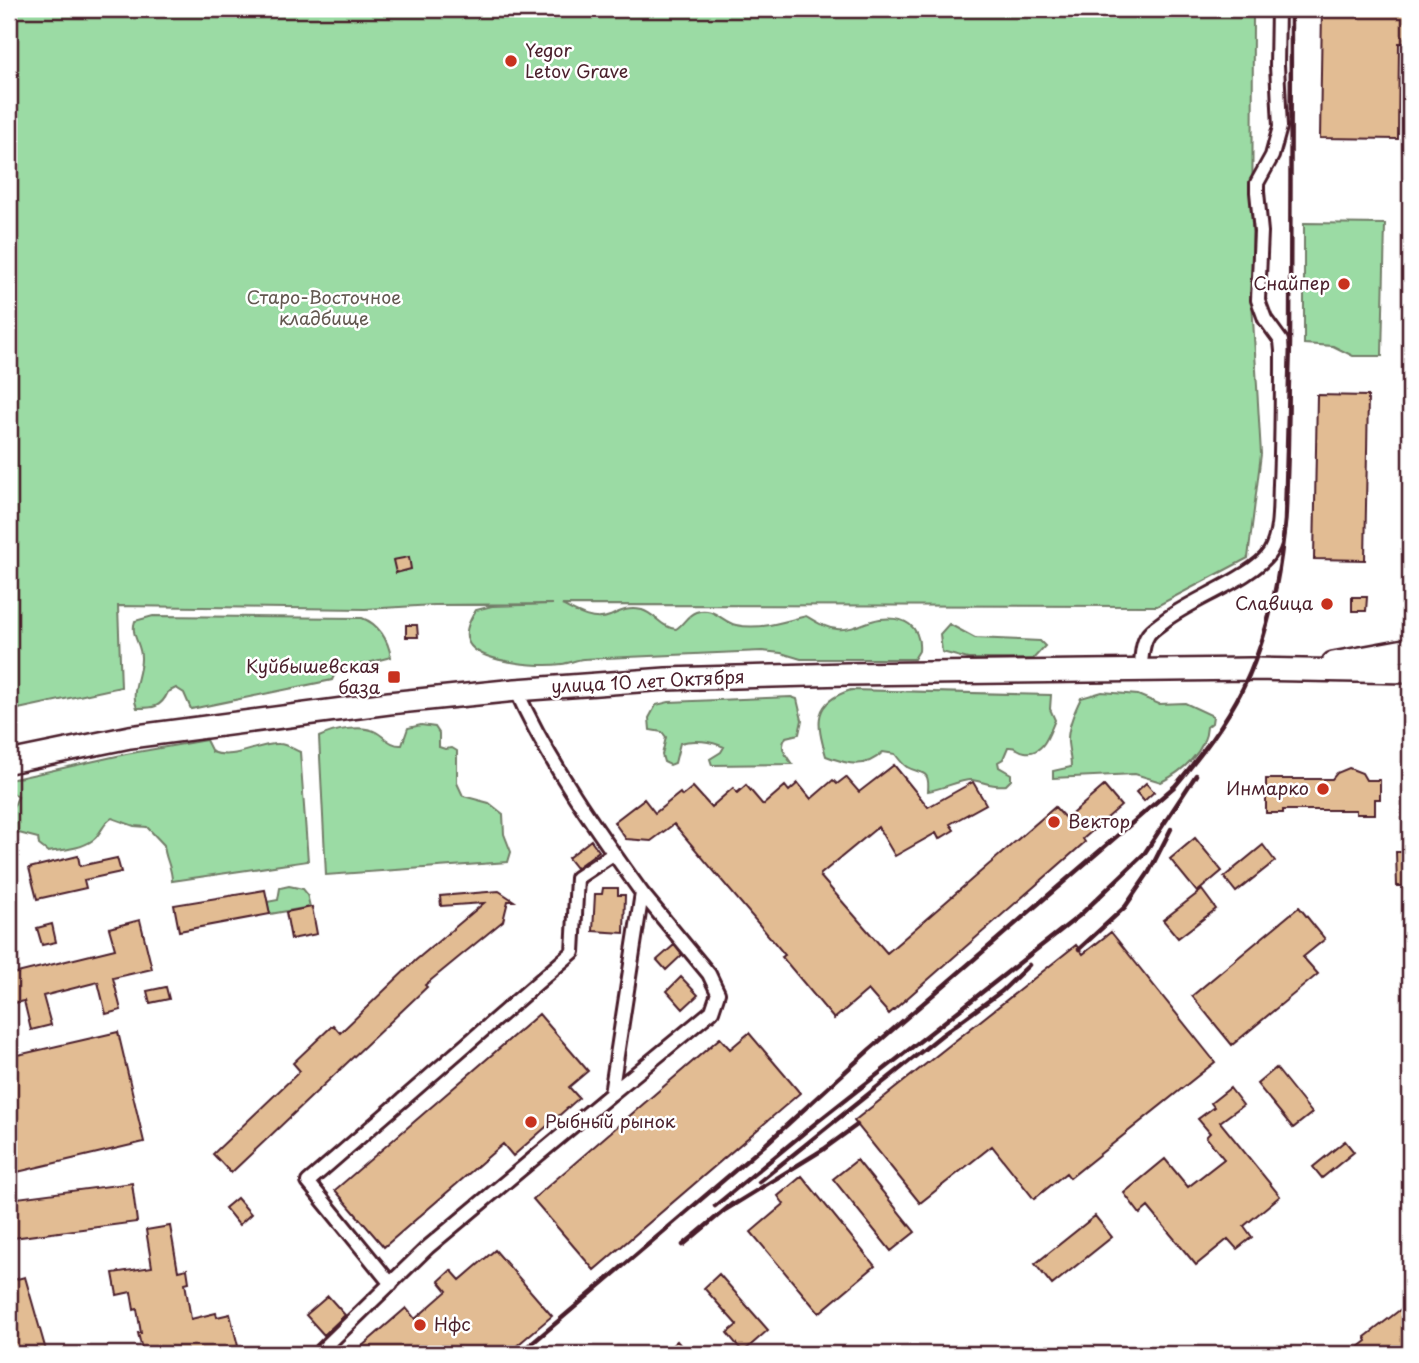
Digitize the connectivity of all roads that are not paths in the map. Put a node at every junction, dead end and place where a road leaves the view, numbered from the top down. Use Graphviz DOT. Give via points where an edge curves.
graph roads {
  1 [pos="1278,9"];
  2 [pos="1410,649"];
  3 [pos="1140,671"];
  4 [pos="1293,671"];
  5 [pos="1410,673"];
  6 [pos="516,690"];
  7 [pos="9,762"];
  8 [pos="613,854"];
  9 [pos="642,893"];
  10 [pos="611,1094"];
  11 [pos="391,1284"];
  12 [pos="318,1354"];
  1 -- 3 [label="street" via="1280,127 1272,156 1257,183 1261,232 1258,300 1282,351 1275,541 1269,554 1242,576 1175,612 1148,634"];
  2 -- 4 [label="main road, улица 10 лет Октября"];
  3 -- 4 [label="main road, улица 10 лет Октября"];
  3 -- 6 [label="main road, улица 10 лет Октября" via="798,675"];
  4 -- 5 [label="main road, улица 10 лет Октября"];
  6 -- 7 [label="main road, улица 10 лет Октября" via="130,737"];
  6 -- 8 [label="street" via="535,733"];
  8 -- 9 [label="street"];
  8 -- 11 [label="street" via="577,878 573,952 308,1182"];
  9 -- 10 [label="street"];
  9 -- 10 [label="street" via="709,974 718,993 712,1011"];
  10 -- 11 [label="street" via="428,1247"];
  11 -- 12 [label="street"];
}
